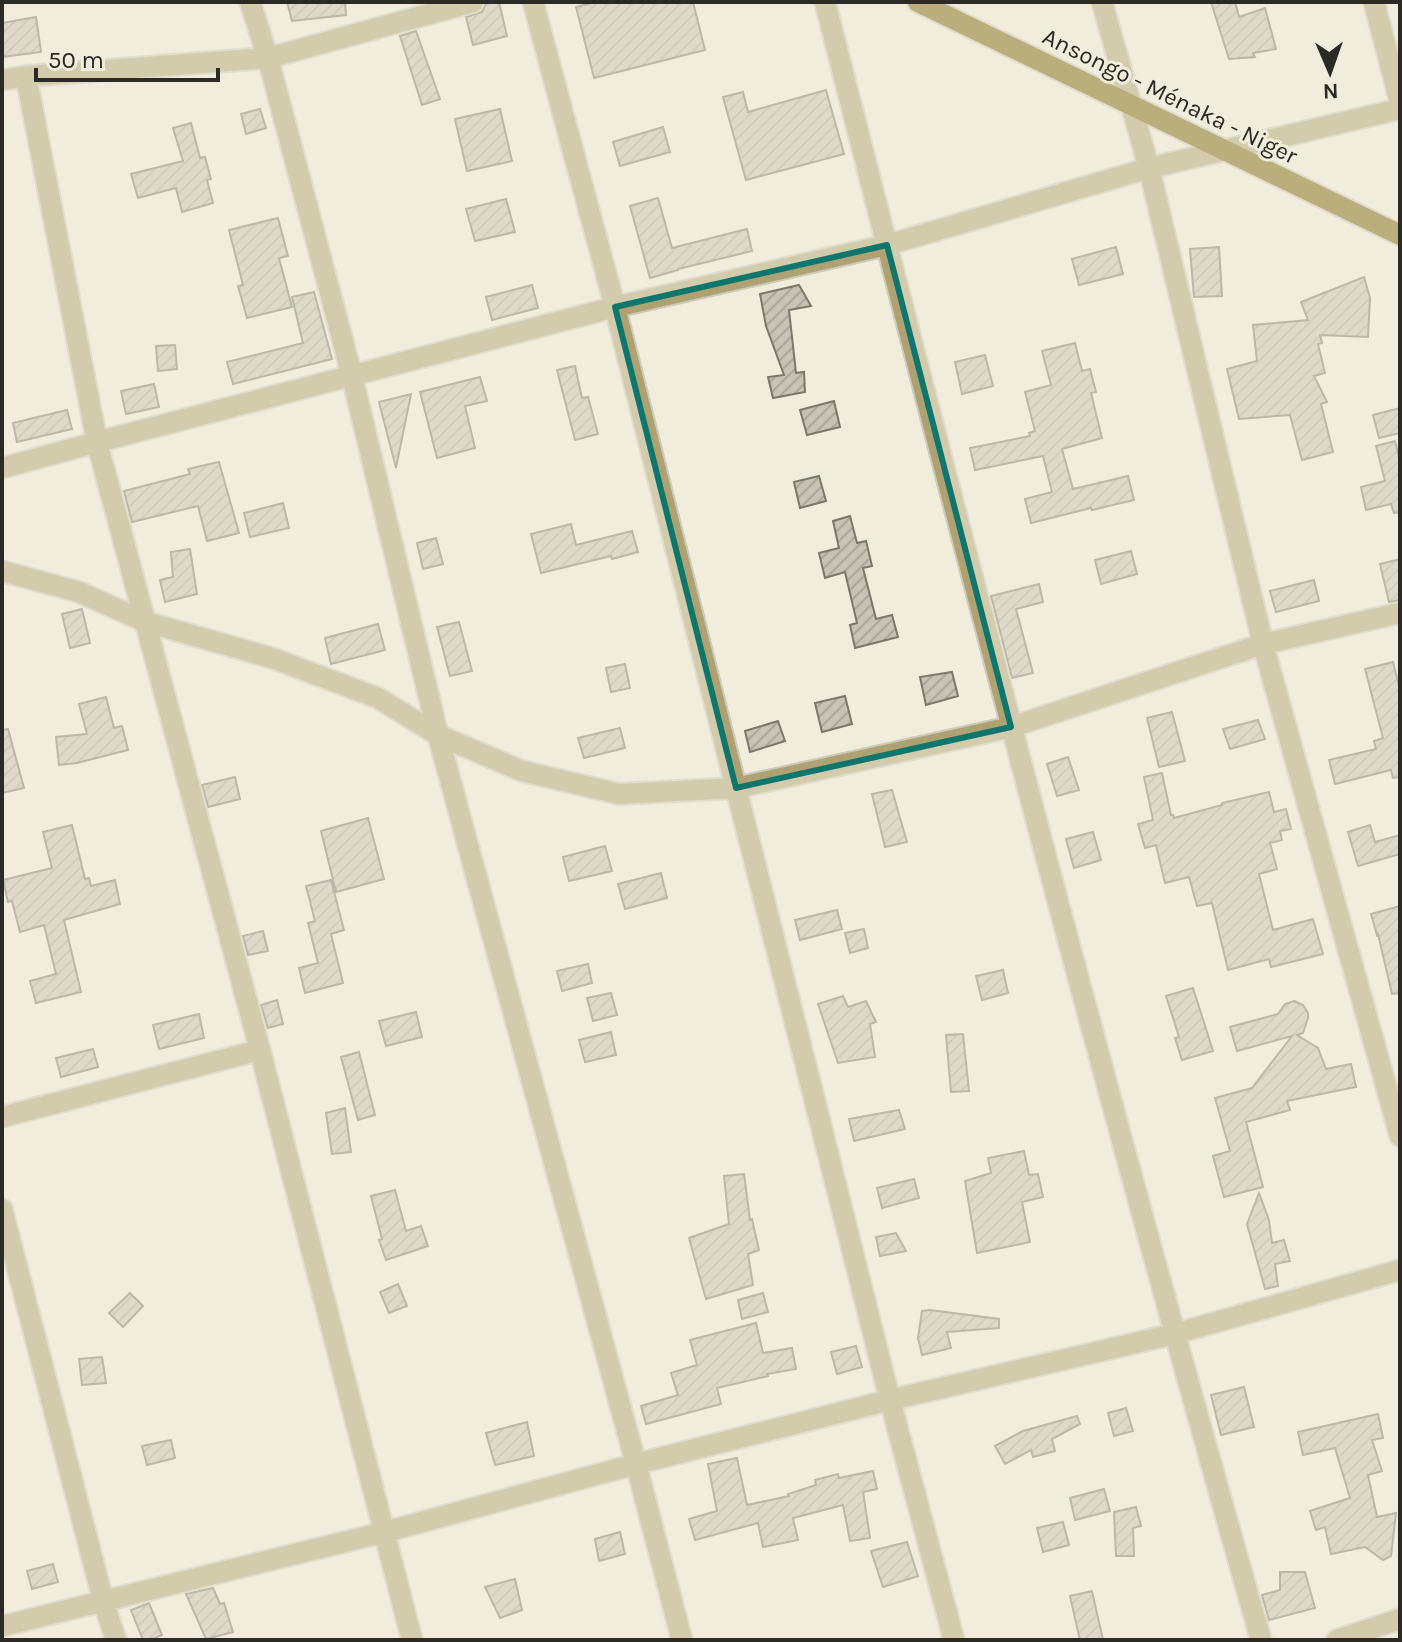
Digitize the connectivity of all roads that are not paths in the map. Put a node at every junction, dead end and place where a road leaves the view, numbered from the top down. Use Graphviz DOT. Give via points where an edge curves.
graph roads {
  1 [pos="250,2"];
  2 [pos="473,2"];
  3 [pos="533,2"];
  4 [pos="825,2"];
  5 [pos="918,2"];
  6 [pos="1102,2"];
  7 [pos="1374,2"];
  8 [pos="268,58"];
  9 [pos="26,76"];
  10 [pos="2,80"];
  11 [pos="1400,102"];
  12 [pos="1132,107"];
  13 [pos="1400,109"];
  14 [pos="1223,151"];
  15 [pos="1149,168"];
  16 [pos="1400,235"];
  17 [pos="887,245"];
  18 [pos="615,307"];
  19 [pos="352,376"];
  20 [pos="97,442"];
  21 [pos="2,468"];
  22 [pos="2,571"];
  23 [pos="1400,613"];
  24 [pos="146,622"];
  25 [pos="1263,644"];
  26 [pos="1011,727"];
  27 [pos="438,735"];
  28 [pos="736,788"];
  29 [pos="260,1050"];
  30 [pos="2,1117"];
  31 [pos="1400,1136"];
  32 [pos="2,1209"];
  33 [pos="1400,1270"];
  34 [pos="1174,1334"];
  35 [pos="890,1400"];
  36 [pos="636,1464"];
  37 [pos="385,1532"];
  38 [pos="103,1600"];
  39 [pos="1400,1619"];
  40 [pos="2,1626"];
  41 [pos="116,1640"];
  42 [pos="412,1640"];
  43 [pos="682,1640"];
  44 [pos="954,1640"];
  45 [pos="1261,1640"];
  46 [pos="1337,1640"];
  1 -- 8 [label="street"];
  2 -- 8 [label="street"];
  3 -- 18 [label="street"];
  4 -- 17 [label="street"];
  5 -- 12 [label="main road, Ansongo - Ménaka - Niger"];
  6 -- 12 [label="street"];
  7 -- 11 [label="street"];
  8 -- 9 [label="street"];
  8 -- 19 [label="street"];
  9 -- 10 [label="street"];
  9 -- 20 [label="street"];
  12 -- 14 [label="main road, Ansongo - Ménaka - Niger"];
  12 -- 15 [label="street"];
  13 -- 14 [label="street"];
  14 -- 15 [label="street"];
  14 -- 16 [label="main road, Ansongo - Ménaka - Niger"];
  15 -- 17 [label="street"];
  15 -- 25 [label="street"];
  17 -- 18 [label="street"];
  17 -- 26 [label="street"];
  18 -- 19 [label="street"];
  18 -- 28 [label="street"];
  19 -- 20 [label="street"];
  19 -- 27 [label="street"];
  20 -- 21 [label="street"];
  20 -- 24 [label="street"];
  22 -- 24 [label="street" via="79,592"];
  23 -- 25 [label="street"];
  24 -- 27 [label="street" via="272,658 378,698"];
  24 -- 29 [label="street"];
  25 -- 26 [label="street"];
  25 -- 31 [label="street"];
  26 -- 28 [label="street"];
  26 -- 34 [label="street"];
  27 -- 28 [label="street" via="522,771 619,794"];
  27 -- 36 [label="street"];
  28 -- 35 [label="street"];
  29 -- 30 [label="street"];
  29 -- 37 [label="street"];
  32 -- 38 [label="street"];
  33 -- 34 [label="street"];
  34 -- 35 [label="street"];
  34 -- 45 [label="street"];
  35 -- 36 [label="street"];
  35 -- 44 [label="street"];
  36 -- 37 [label="street"];
  36 -- 43 [label="street"];
  37 -- 38 [label="street"];
  37 -- 42 [label="street"];
  38 -- 40 [label="street"];
  38 -- 41 [label="street"];
  39 -- 46 [label="street"];
}
